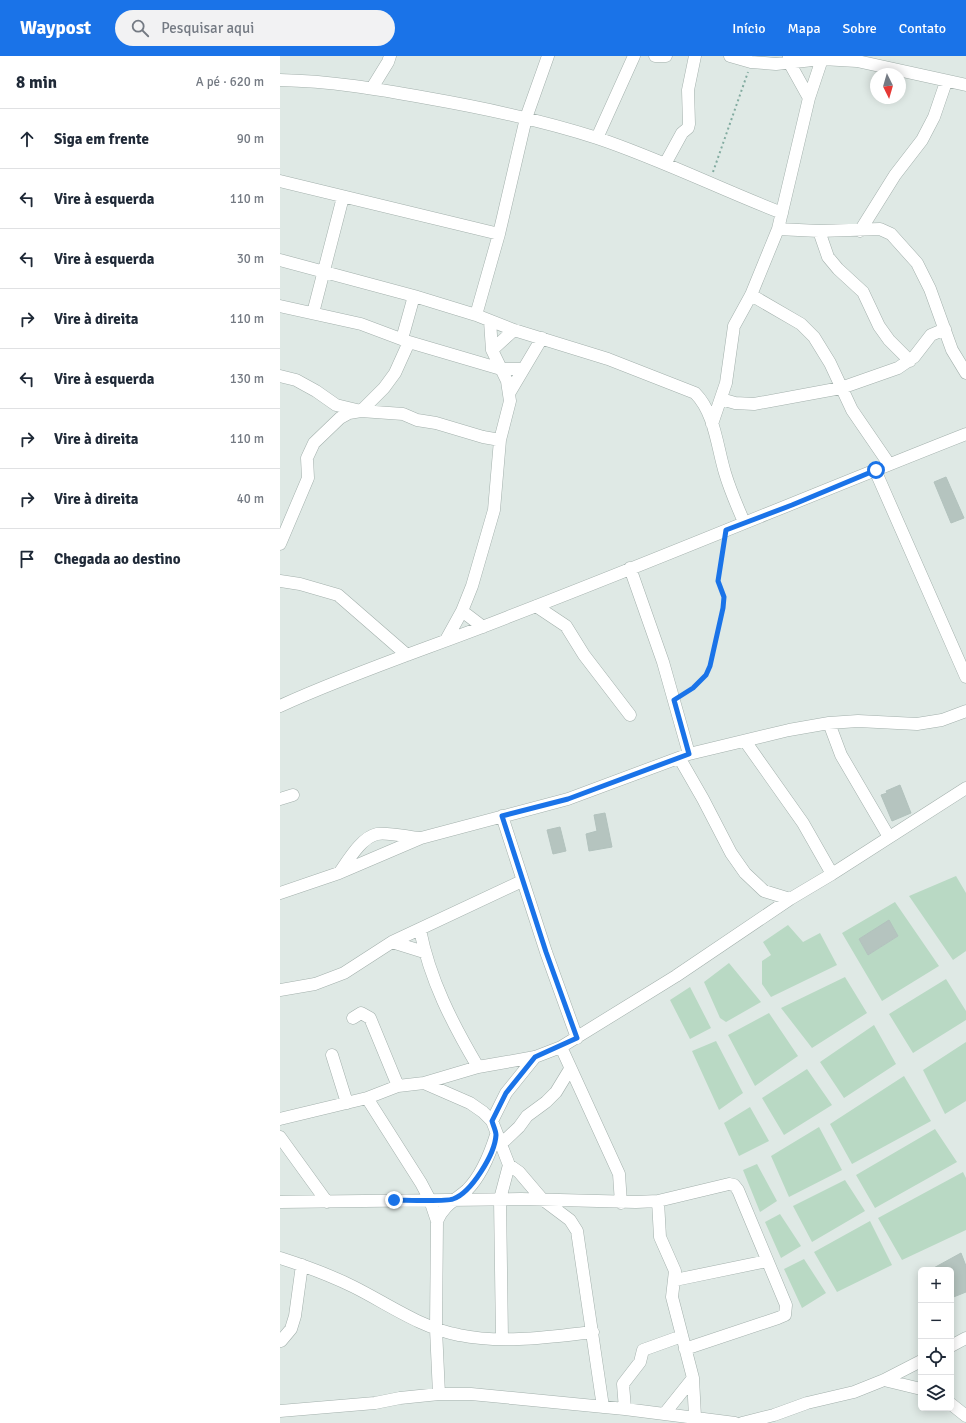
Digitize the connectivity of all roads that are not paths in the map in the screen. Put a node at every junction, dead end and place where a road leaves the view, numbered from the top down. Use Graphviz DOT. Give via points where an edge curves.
graph roads {
  1 [pos="390,56"];
  2 [pos="548,56"];
  3 [pos="634,56"];
  4 [pos="655,56"];
  5 [pos="666,56"];
  6 [pos="695,56"];
  7 [pos="730,56"];
  8 [pos="840,58"];
  9 [pos="789,59"];
  10 [pos="822,59"];
  11 [pos="870,60"];
  12 [pos="280,80"];
  13 [pos="946,82"];
  14 [pos="966,85"];
  15 [pos="372,88"];
  16 [pos="808,98"];
  17 [pos="526,118"];
  18 [pos="597,138"];
  19 [pos="665,164"];
  20 [pos="280,181"];
  21 [pos="343,197"];
  22 [pos="782,213"];
  23 [pos="778,229"];
  24 [pos="819,231"];
  25 [pos="860,231"];
  26 [pos="499,234"];
  27 [pos="280,260"];
  28 [pos="323,272"];
  29 [pos="751,295"];
  30 [pos="414,296"];
  31 [pos="280,306"];
  32 [pos="313,313"];
  33 [pos="476,315"];
  34 [pos="490,321"];
  35 [pos="946,329"];
  36 [pos="514,330"];
  37 [pos="542,338"];
  38 [pos="406,340"];
  39 [pos="492,350"];
  40 [pos="910,361"];
  41 [pos="501,369"];
  42 [pos="523,370"];
  43 [pos="966,373"];
  44 [pos="280,376"];
  45 [pos="841,388"];
  46 [pos="510,392"];
  47 [pos="721,400"];
  48 [pos="361,411"];
  49 [pos="712,424"];
  50 [pos="966,434"];
  51 [pos="500,440"];
  52 [pos="889,464"];
  53 [pos="876,470"];
  54 [pos="744,522"];
  55 [pos="280,544"];
  56 [pos="630,568"];
  57 [pos="280,581"];
  58 [pos="536,606"];
  59 [pos="462,611"];
  60 [pos="482,627"];
  61 [pos="446,640"];
  62 [pos="407,655"];
  63 [pos="966,677"];
  64 [pos="280,706"];
  65 [pos="966,711"];
  66 [pos="630,715"];
  67 [pos="830,723"];
  68 [pos="745,741"];
  69 [pos="685,757"];
  70 [pos="966,788"];
  71 [pos="293,795"];
  72 [pos="280,799"];
  73 [pos="502,816"];
  74 [pos="889,837"];
  75 [pos="421,838"];
  76 [pos="339,873"];
  77 [pos="832,874"];
  78 [pos="522,881"];
  79 [pos="280,893"];
  80 [pos="790,899"];
  81 [pos="420,930"];
  82 [pos="392,942"];
  83 [pos="424,952"];
  84 [pos="280,990"];
  85 [pos="353,1018"];
  86 [pos="577,1038"];
  87 [pos="561,1047"];
  88 [pos="332,1055"];
  89 [pos="535,1057"];
  90 [pos="478,1067"];
  91 [pos="570,1069"];
  92 [pos="424,1083"];
  93 [pos="398,1086"];
  94 [pos="367,1098"];
  95 [pos="347,1103"];
  96 [pos="280,1119"];
  97 [pos="492,1121"];
  98 [pos="280,1137"];
  99 [pos="498,1139"];
  100 [pos="509,1165"];
  101 [pos="500,1199"];
  102 [pos="542,1199"];
  103 [pos="430,1200"];
  104 [pos="452,1200"];
  105 [pos="658,1201"];
  106 [pos="280,1202"];
  107 [pos="326,1202"];
  108 [pos="576,1202"];
  109 [pos="621,1203"];
  110 [pos="570,1220"];
  111 [pos="437,1221"];
  112 [pos="280,1258"];
  113 [pos="767,1261"];
  114 [pos="302,1265"];
  115 [pos="675,1280"];
  116 [pos="436,1329"];
  117 [pos="593,1332"];
  118 [pos="682,1336"];
  119 [pos="966,1338"];
  120 [pos="502,1339"];
  121 [pos="281,1341"];
  122 [pos="954,1344"];
  123 [pos="685,1348"];
  124 [pos="918,1363"];
  125 [pos="693,1378"];
  126 [pos="884,1380"];
  127 [pos="918,1388"];
  128 [pos="439,1394"];
  129 [pos="954,1406"];
  130 [pos="603,1407"];
  131 [pos="625,1409"];
  132 [pos="280,1411"];
  133 [pos="665,1413"];
  134 [pos="966,1416"];
  135 [pos="695,1417"];
  136 [pos="735,1423"];
  137 [pos="742,1423"];
  1 -- 15 [label="street"];
  2 -- 17 [label="street"];
  3 -- 18 [label="street"];
  4 -- 5 [label="street"];
  6 -- 19 [label="street" via="688,90 689,124"];
  7 -- 9 [label="street" via="751,62 776,64"];
  8 -- 10 [label="street"];
  8 -- 11 [label="street"];
  9 -- 10 [label="street"];
  9 -- 16 [label="street"];
  10 -- 16 [label="street"];
  11 -- 13 [label="street"];
  12 -- 15 [label="street" via="320,81"];
  13 -- 14 [label="street"];
  13 -- 25 [label="street" via="934,117 922,140 895,175"];
  15 -- 17 [label="street"];
  16 -- 22 [label="street"];
  17 -- 18 [label="street"];
  17 -- 26 [label="street"];
  18 -- 19 [label="street"];
  19 -- 22 [label="street"];
  20 -- 21 [label="street"];
  21 -- 26 [label="street"];
  21 -- 28 [label="street"];
  22 -- 23 [label="street"];
  23 -- 24 [label="street"];
  23 -- 29 [label="street"];
  24 -- 25 [label="street"];
  24 -- 40 [label="street" via="828,257 838,270 863,292 882,331"];
  25 -- 35 [label="street" via="880,229 891,234 905,248 917,263"];
  26 -- 33 [label="street"];
  27 -- 28 [label="street"];
  28 -- 30 [label="street"];
  28 -- 32 [label="street"];
  29 -- 45 [label="street" via="801,324 814,337"];
  29 -- 47 [label="street" via="734,326 730,362"];
  30 -- 33 [label="street"];
  30 -- 38 [label="street"];
  31 -- 32 [label="street"];
  32 -- 38 [label="street" via="361,324"];
  33 -- 34 [label="street"];
  34 -- 36 [label="street"];
  34 -- 39 [label="street"];
  35 -- 40 [label="street" via="930,335"];
  35 -- 43 [label="street" via="952,350"];
  36 -- 37 [label="street"];
  36 -- 39 [label="street"];
  37 -- 42 [label="street"];
  37 -- 49 [label="street" via="608,359 695,393 702,400"];
  38 -- 41 [label="street"];
  38 -- 48 [label="street" via="395,373"];
  39 -- 41 [label="street"];
  40 -- 45 [label="street" via="898,368"];
  41 -- 42 [label="street"];
  41 -- 46 [label="street"];
  42 -- 46 [label="street"];
  44 -- 48 [label="street" via="296,380 336,405"];
  45 -- 47 [label="street" via="754,404"];
  45 -- 52 [label="street" via="852,410"];
  46 -- 51 [label="street" via="510,402"];
  47 -- 49 [label="street"];
  48 -- 51 [label="street" via="403,414 417,420"];
  48 -- 55 [label="street" via="340,418 314,443 307,458 308,478"];
  49 -- 54 [label="street" via="729,488"];
  50 -- 52 [label="street"];
  51 -- 59 [label="street" via="494,510"];
  52 -- 53 [label="street"];
  53 -- 54 [label="street"];
  53 -- 63 [label="street"];
  54 -- 56 [label="street"];
  56 -- 58 [label="street"];
  56 -- 69 [label="street" via="661,655 674,700"];
  57 -- 62 [label="street" via="338,595"];
  58 -- 60 [label="street"];
  58 -- 66 [label="street" via="566,626 584,655"];
  59 -- 60 [label="street"];
  59 -- 61 [label="street"];
  60 -- 61 [label="street"];
  61 -- 62 [label="street"];
  62 -- 64 [label="street"];
  65 -- 67 [label="street" via="942,720 917,724 858,721"];
  67 -- 68 [label="street"];
  67 -- 74 [label="street" via="841,755"];
  68 -- 69 [label="street"];
  68 -- 77 [label="street" via="804,823"];
  69 -- 73 [label="street" via="568,799"];
  69 -- 80 [label="street" via="731,853 744,874 764,891"];
  70 -- 74 [label="street"];
  71 -- 72 [label="street"];
  73 -- 75 [label="street"];
  73 -- 78 [label="street"];
  74 -- 77 [label="street"];
  75 -- 76 [label="street"];
  75 -- 76 [label="street" via="378,834 368,838"];
  76 -- 79 [label="street"];
  77 -- 80 [label="street"];
  78 -- 81 [label="street"];
  78 -- 86 [label="street"];
  80 -- 86 [label="street" via="676,976"];
  81 -- 82 [label="street"];
  81 -- 83 [label="street"];
  82 -- 83 [label="street"];
  82 -- 84 [label="street" via="344,973 315,984"];
  83 -- 90 [label="street" via="453,1024"];
  85 -- 93 [label="street" via="361,1013 370,1018"];
  86 -- 87 [label="street"];
  87 -- 89 [label="street"];
  87 -- 91 [label="street"];
  88 -- 95 [label="street"];
  89 -- 90 [label="street"];
  89 -- 97 [label="street" via="506,1093"];
  90 -- 92 [label="street"];
  91 -- 99 [label="street" via="556,1092 546,1102 527,1116 519,1127"];
  91 -- 109 [label="street" via="619,1174"];
  92 -- 93 [label="street"];
  92 -- 97 [label="street" via="470,1103"];
  93 -- 94 [label="street"];
  94 -- 95 [label="street"];
  94 -- 103 [label="street"];
  95 -- 96 [label="street"];
  97 -- 99 [label="street"];
  98 -- 107 [label="street"];
  99 -- 100 [label="street"];
  99 -- 104 [label="street" via="476,1179 467,1190"];
  100 -- 101 [label="street"];
  100 -- 102 [label="street" via="519,1172"];
  101 -- 102 [label="street"];
  101 -- 104 [label="street"];
  101 -- 120 [label="street"];
  102 -- 108 [label="street"];
  102 -- 110 [label="street"];
  103 -- 104 [label="street"];
  103 -- 107 [label="street"];
  103 -- 111 [label="street"];
  104 -- 111 [label="street"];
  105 -- 109 [label="street"];
  105 -- 113 [label="street" via="729,1184 734,1185"];
  105 -- 115 [label="street" via="660,1237 673,1264"];
  106 -- 107 [label="street"];
  108 -- 109 [label="street"];
  108 -- 110 [label="street"];
  110 -- 117 [label="street" via="580,1241"];
  111 -- 116 [label="street"];
  112 -- 114 [label="street"];
  113 -- 115 [label="street"];
  113 -- 123 [label="street" via="786,1306 785,1315"];
  114 -- 116 [label="street" via="328,1274 406,1316"];
  114 -- 121 [label="street" via="292,1326"];
  115 -- 118 [label="street" via="672,1297"];
  116 -- 120 [label="street" via="458,1335"];
  116 -- 128 [label="street"];
  117 -- 120 [label="street"];
  117 -- 130 [label="street"];
  118 -- 123 [label="street"];
  118 -- 131 [label="street" via="643,1350 640,1362 623,1384"];
  119 -- 122 [label="street"];
  123 -- 125 [label="street"];
  124 -- 126 [label="street"];
  125 -- 133 [label="street"];
  125 -- 135 [label="street"];
  126 -- 127 [label="street"];
  126 -- 137 [label="street" via="854,1392"];
  128 -- 130 [label="street" via="504,1396"];
  128 -- 132 [label="street" via="375,1403"];
  129 -- 134 [label="street"];
  130 -- 131 [label="street"];
  131 -- 133 [label="street"];
  133 -- 135 [label="street"];
  135 -- 136 [label="street"];
}
